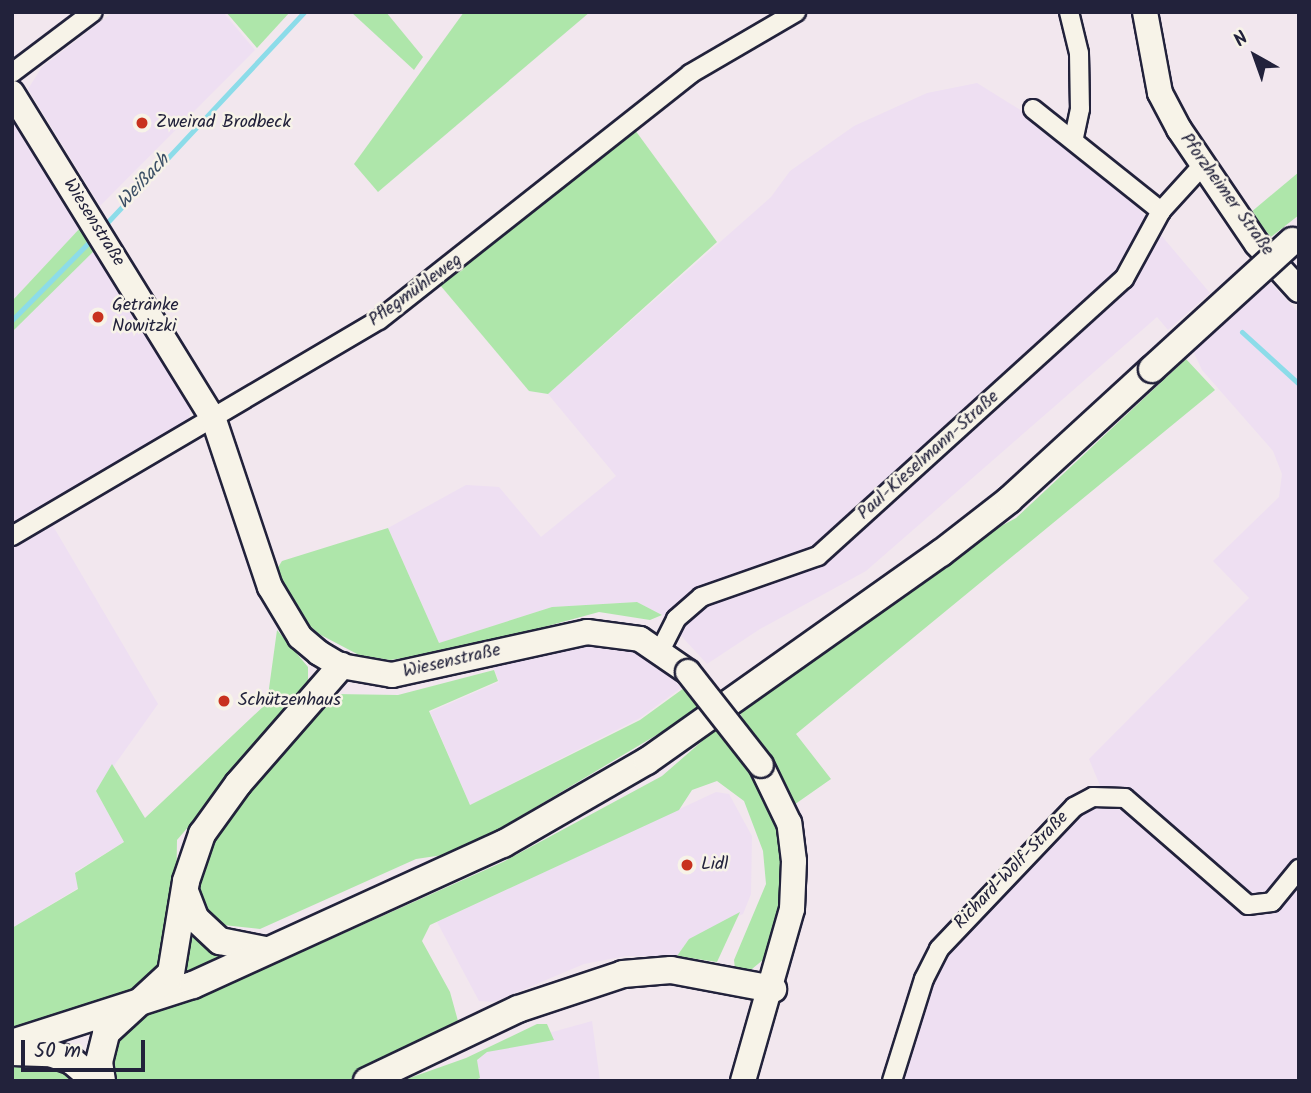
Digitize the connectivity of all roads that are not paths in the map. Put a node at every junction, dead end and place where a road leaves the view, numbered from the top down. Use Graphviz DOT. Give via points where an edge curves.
graph roads {
  1 [pos="93,12"];
  2 [pos="796,12"];
  3 [pos="1069,12"];
  4 [pos="1144,12"];
  5 [pos="12,73"];
  6 [pos="12,93"];
  7 [pos="1033,109"];
  8 [pos="1074,138"];
  9 [pos="1201,167"];
  10 [pos="1161,211"];
  11 [pos="1295,238"];
  12 [pos="1299,289"];
  13 [pos="214,420"];
  14 [pos="12,536"];
  15 [pos="661,649"];
  16 [pos="341,666"];
  17 [pos="1299,869"];
  18 [pos="186,894"];
  19 [pos="265,950"];
  20 [pos="773,989"];
  21 [pos="138,1004"];
  22 [pos="12,1043"];
  23 [pos="12,1052"];
  24 [pos="96,1081"];
  25 [pos="102,1081"];
  26 [pos="367,1081"];
  27 [pos="743,1081"];
  28 [pos="892,1081"];
  1 -- 5 [label="street"];
  2 -- 13 [label="street, Pflegmühleweg" via="690,74 379,320"];
  3 -- 8 [label="street" via="1079,53 1080,109"];
  4 -- 9 [label="street, Pforzheimer Straße" via="1160,93"];
  6 -- 13 [label="street, Wiesenstraße"];
  7 -- 8 [label="street"];
  8 -- 10 [label="street"];
  9 -- 10 [label="street, Paul-Kieselmann-Straße"];
  9 -- 12 [label="street, Pforzheimer Straße"];
  10 -- 15 [label="street, Paul-Kieselmann-Straße" via="1124,279 818,556 701,597 676,619"];
  11 -- 19 [label="main road, bridge" via="951,545 799,658 647,761 503,844"];
  13 -- 14 [label="street, Pflegmühleweg"];
  13 -- 16 [label="street, Wiesenstraße" via="270,587 300,637"];
  15 -- 16 [label="street, Wiesenstraße" via="640,639 587,632 422,672 366,674"];
  15 -- 20 [label="street, Wiesenstraße, bridge" via="688,672 761,765 789,823 794,861 792,909"];
  16 -- 18 [label="main road" via="220,805 197,846"];
  17 -- 28 [label="street, Richard-Wolf-Straße" via="1272,902 1248,905 1125,798 1093,797 1074,807 939,949 924,979"];
  18 -- 19 [label="main road" via="195,918 214,937"];
  18 -- 21 [label="main road" via="172,973"];
  19 -- 21 [label="main road"];
  20 -- 26 [label="main road" via="671,970 623,974 518,1009"];
  20 -- 27 [label="street, Wiesenstraße"];
  21 -- 22 [label="main road"];
  21 -- 25 [label="main road" via="106,1033 99,1062"];
  23 -- 24 [label="main road" via="50,1054 72,1061"];
}
